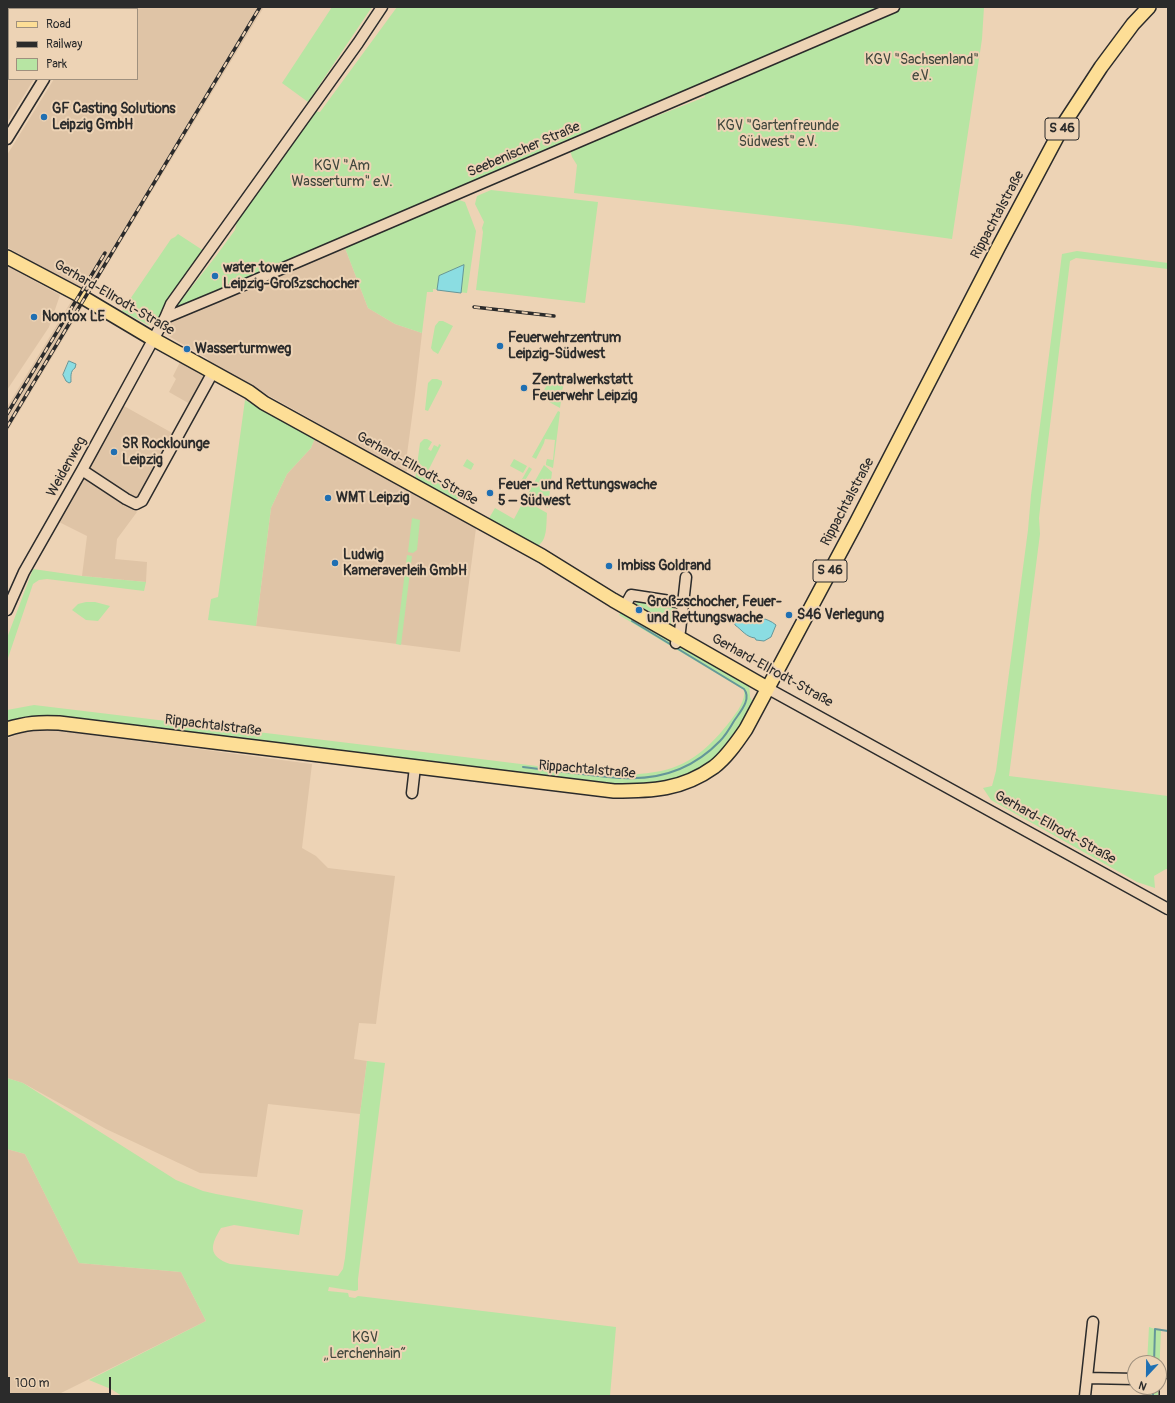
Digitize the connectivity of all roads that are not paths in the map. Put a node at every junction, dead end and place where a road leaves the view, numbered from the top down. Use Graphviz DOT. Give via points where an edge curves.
graph roads {
  1 [pos="382,7"];
  2 [pos="894,7"];
  3 [pos="1149,7"];
  4 [pos="43,80"];
  5 [pos="7,139"];
  6 [pos="7,257"];
  7 [pos="165,318"];
  8 [pos="153,339"];
  9 [pos="213,372"];
  10 [pos="82,470"];
  11 [pos="686,577"];
  12 [pos="684,603"];
  13 [pos="625,606"];
  14 [pos="7,610"];
  15 [pos="677,640"];
  16 [pos="768,688"];
  17 [pos="7,729"];
  18 [pos="415,767"];
  19 [pos="412,793"];
  20 [pos="1168,909"];
  21 [pos="1093,1322"];
  22 [pos="1087,1378"];
  23 [pos="1127,1380"];
  24 [pos="1168,1383"];
  25 [pos="1085,1396"];
  26 [pos="1165,1396"];
  1 -- 7 [label="street" via="172,304"];
  2 -- 7 [label="street, Seebenischer Straße"];
  3 -- 16 [label="main road, Rippachtalstraße / S 46" via="1101,67 1065,122"];
  4 -- 5 [label="street"];
  6 -- 8 [label="main road, Gerhard-Ellrodt-Straße"];
  7 -- 8 [label="street"];
  8 -- 9 [label="main road, Gerhard-Ellrodt-Straße"];
  8 -- 10 [label="street, Weidenweg"];
  9 -- 10 [label="street" via="142,501 136,504 126,500"];
  9 -- 13 [label="main road, Gerhard-Ellrodt-Straße" via="542,556"];
  10 -- 14 [label="street, Weidenweg" via="24,572"];
  11 -- 12 [label="street"];
  12 -- 13 [label="street" via="631,595"];
  12 -- 15 [label="street"];
  13 -- 15 [label="main road, Gerhard-Ellrodt-Straße"];
  15 -- 16 [label="main road, Gerhard-Ellrodt-Straße"];
  16 -- 18 [label="main road, Rippachtalstraße" via="746,729 727,754 714,766 688,782 666,789 614,791"];
  16 -- 20 [label="street, Gerhard-Ellrodt-Straße"];
  17 -- 18 [label="main road, Rippachtalstraße" via="37,722 59,723"];
  18 -- 19 [label="street"];
  21 -- 22 [label="street"];
  22 -- 23 [label="street"];
  22 -- 25 [label="street"];
  24 -- 26 [label="street"];
}
